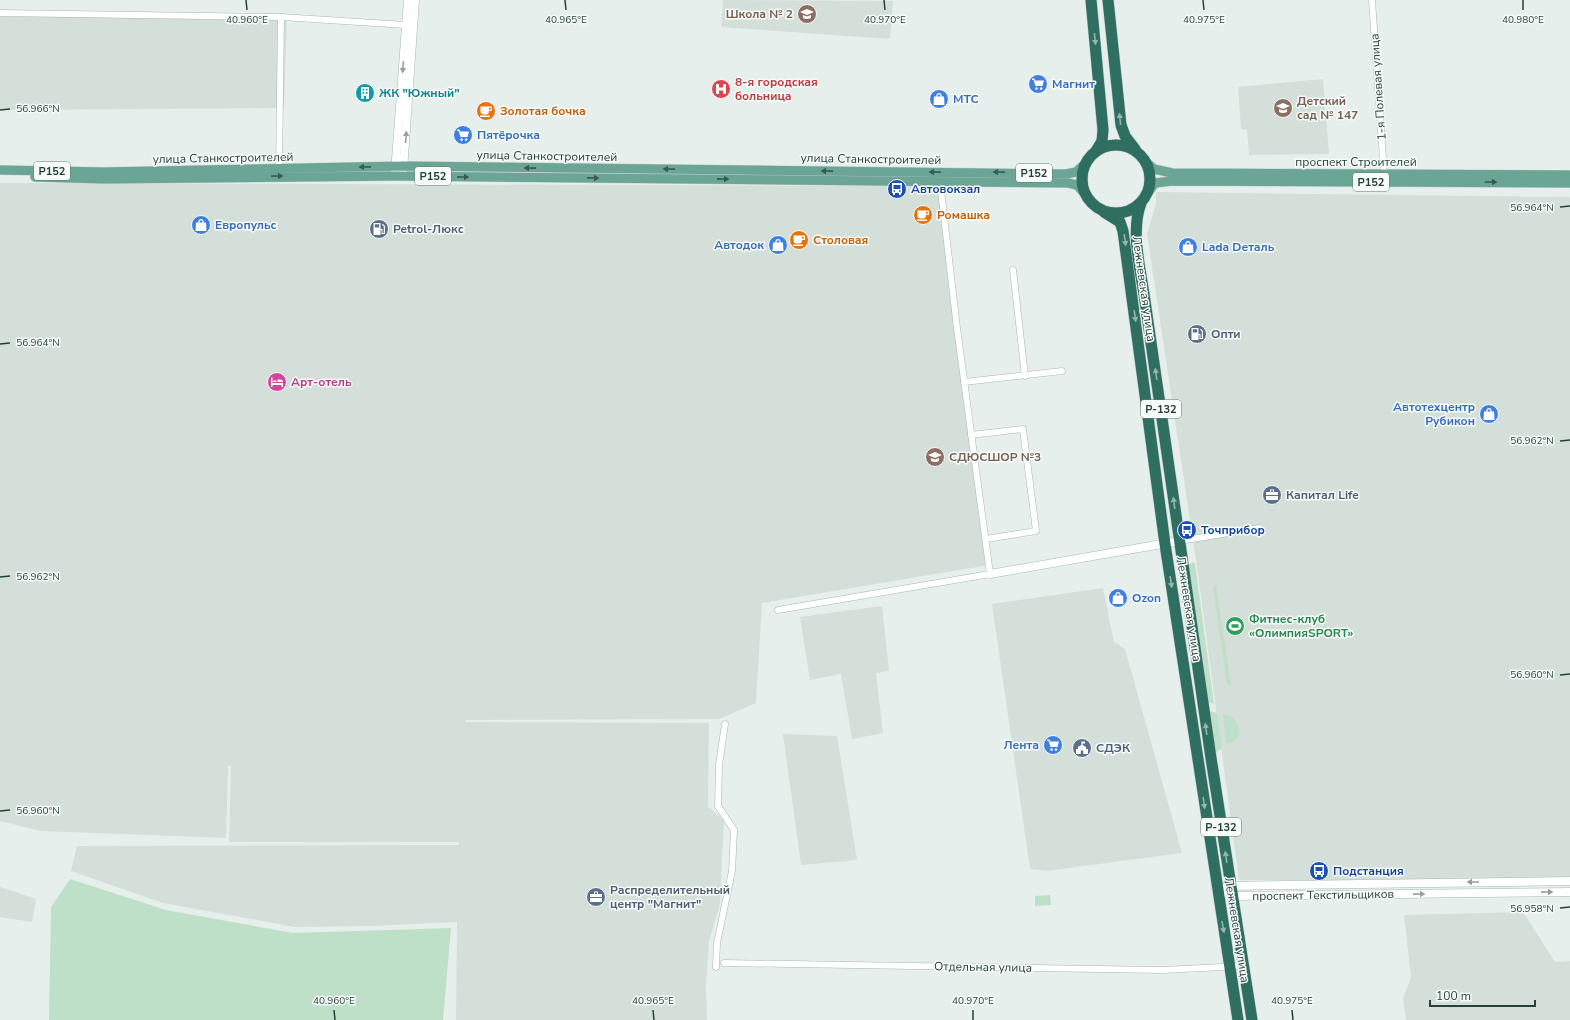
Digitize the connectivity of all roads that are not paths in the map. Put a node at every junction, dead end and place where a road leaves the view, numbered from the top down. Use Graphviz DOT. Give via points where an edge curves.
graph roads {
  1 [pos="1091,0"];
  2 [pos="1108,0"];
  3 [pos="1372,0"];
  4 [pos="411,3"];
  5 [pos="0,12"];
  6 [pos="281,17"];
  7 [pos="410,25"];
  8 [pos="1096,151"];
  9 [pos="1136,151"];
  10 [pos="1088,160"];
  11 [pos="1146,162"];
  12 [pos="280,169"];
  13 [pos="0,170"];
  14 [pos="399,171"];
  15 [pos="1570,175"];
  16 [pos="0,176"];
  17 [pos="1384,178"];
  18 [pos="940,182"];
  19 [pos="1570,183"];
  20 [pos="1084,193"];
  21 [pos="1148,193"];
  22 [pos="1141,203"];
  23 [pos="1104,212"];
  24 [pos="1013,270"];
  25 [pos="1062,371"];
  26 [pos="1025,376"];
  27 [pos="964,382"];
  28 [pos="971,435"];
  29 [pos="1260,528"];
  30 [pos="986,539"];
  31 [pos="1180,541"];
  32 [pos="1165,544"];
  33 [pos="990,574"];
  34 [pos="778,610"];
  35 [pos="725,724"];
  36 [pos="1570,881"];
  37 [pos="1216,889"];
  38 [pos="1231,890"];
  39 [pos="1570,892"];
  40 [pos="724,963"];
  41 [pos="1243,966"];
  42 [pos="716,967"];
  43 [pos="1230,967"];
  44 [pos="1238,1020"];
  45 [pos="1252,1020"];
  1 -- 8 [label="highway, one-way" via="1103,130 1102,141"];
  9 -- 2 [label="highway, one-way" via="1121,128"];
  3 -- 17 [label="street, 1-я Полевая улица"];
  4 -- 7 [label="main road"];
  5 -- 6 [label="street"];
  6 -- 7 [label="street"];
  6 -- 12 [label="street"];
  7 -- 14 [label="main road"];
  8 -- 9 [label="highway" via="1116,145"];
  8 -- 10 [label="highway"];
  9 -- 11 [label="highway"];
  10 -- 14 [label="main road, улица Станкостроителей / Р152, one-way" via="1076,172 1066,174"];
  10 -- 20 [label="highway" via="1083,173"];
  11 -- 17 [label="main road, проспект Строителей / Р152" via="1154,170 1172,174"];
  11 -- 21 [label="highway" via="1150,175"];
  12 -- 13 [label="main road, улица Станкостроителей / Р152" via="104,172"];
  14 -- 12 [label="main road, улица Станкостроителей / Р152, one-way"];
  16 -- 14 [label="main road, улица Станкостроителей / Р152, one-way" via="104,179"];
  14 -- 18 [label="main road, улица Станкостроителей / Р152, one-way"];
  15 -- 17 [label="main road, проспект Строителей / Р152"];
  17 -- 19 [label="main road, проспект Строителей / Р152, one-way"];
  17 -- 21 [label="main road, проспект Строителей / Р152" via="1172,181 1155,183"];
  18 -- 20 [label="main road, улица Станкостроителей / Р152" via="1068,183 1077,185"];
  18 -- 27 [label="street"];
  20 -- 23 [label="highway" via="1092,204"];
  21 -- 22 [label="highway"];
  22 -- 23 [label="highway" via="1124,213"];
  31 -- 22 [label="highway, Лежневская улица / Р-132, one-way" via="1136,229 1136,217"];
  23 -- 32 [label="highway, Лежневская улица / Р-132, one-way" via="1120,222 1123,231"];
  24 -- 26 [label="street"];
  25 -- 26 [label="street"];
  26 -- 27 [label="street"];
  27 -- 28 [label="street"];
  28 -- 30 [label="street"];
  28 -- 30 [label="street" via="1023,429 1036,531"];
  29 -- 31 [label="street"];
  30 -- 33 [label="street"];
  31 -- 32 [label="main road"];
  38 -- 31 [label="highway, Лежневская улица / Р-132, one-way"];
  32 -- 33 [label="main road"];
  32 -- 37 [label="highway, Лежневская улица / Р-132, one-way"];
  33 -- 34 [label="street"];
  35 -- 42 [label="street" via="719,765 718,806 734,830 732,871 717,943"];
  36 -- 38 [label="main road, проспект Текстильщиков, one-way"];
  37 -- 38 [label="main road, проспект Текстильщиков"];
  37 -- 43 [label="highway, Лежневская улица / Р-132, one-way"];
  38 -- 39 [label="main road, проспект Текстильщиков, one-way"];
  38 -- 41 [label="highway, Лежневская улица / Р-132"];
  40 -- 43 [label="street, Отдельная улица" via="1162,970"];
  41 -- 43 [label="street, Отдельная улица"];
  41 -- 45 [label="highway, Лежневская улица / Р-132"];
  43 -- 44 [label="highway, Лежневская улица / Р-132"];
}
